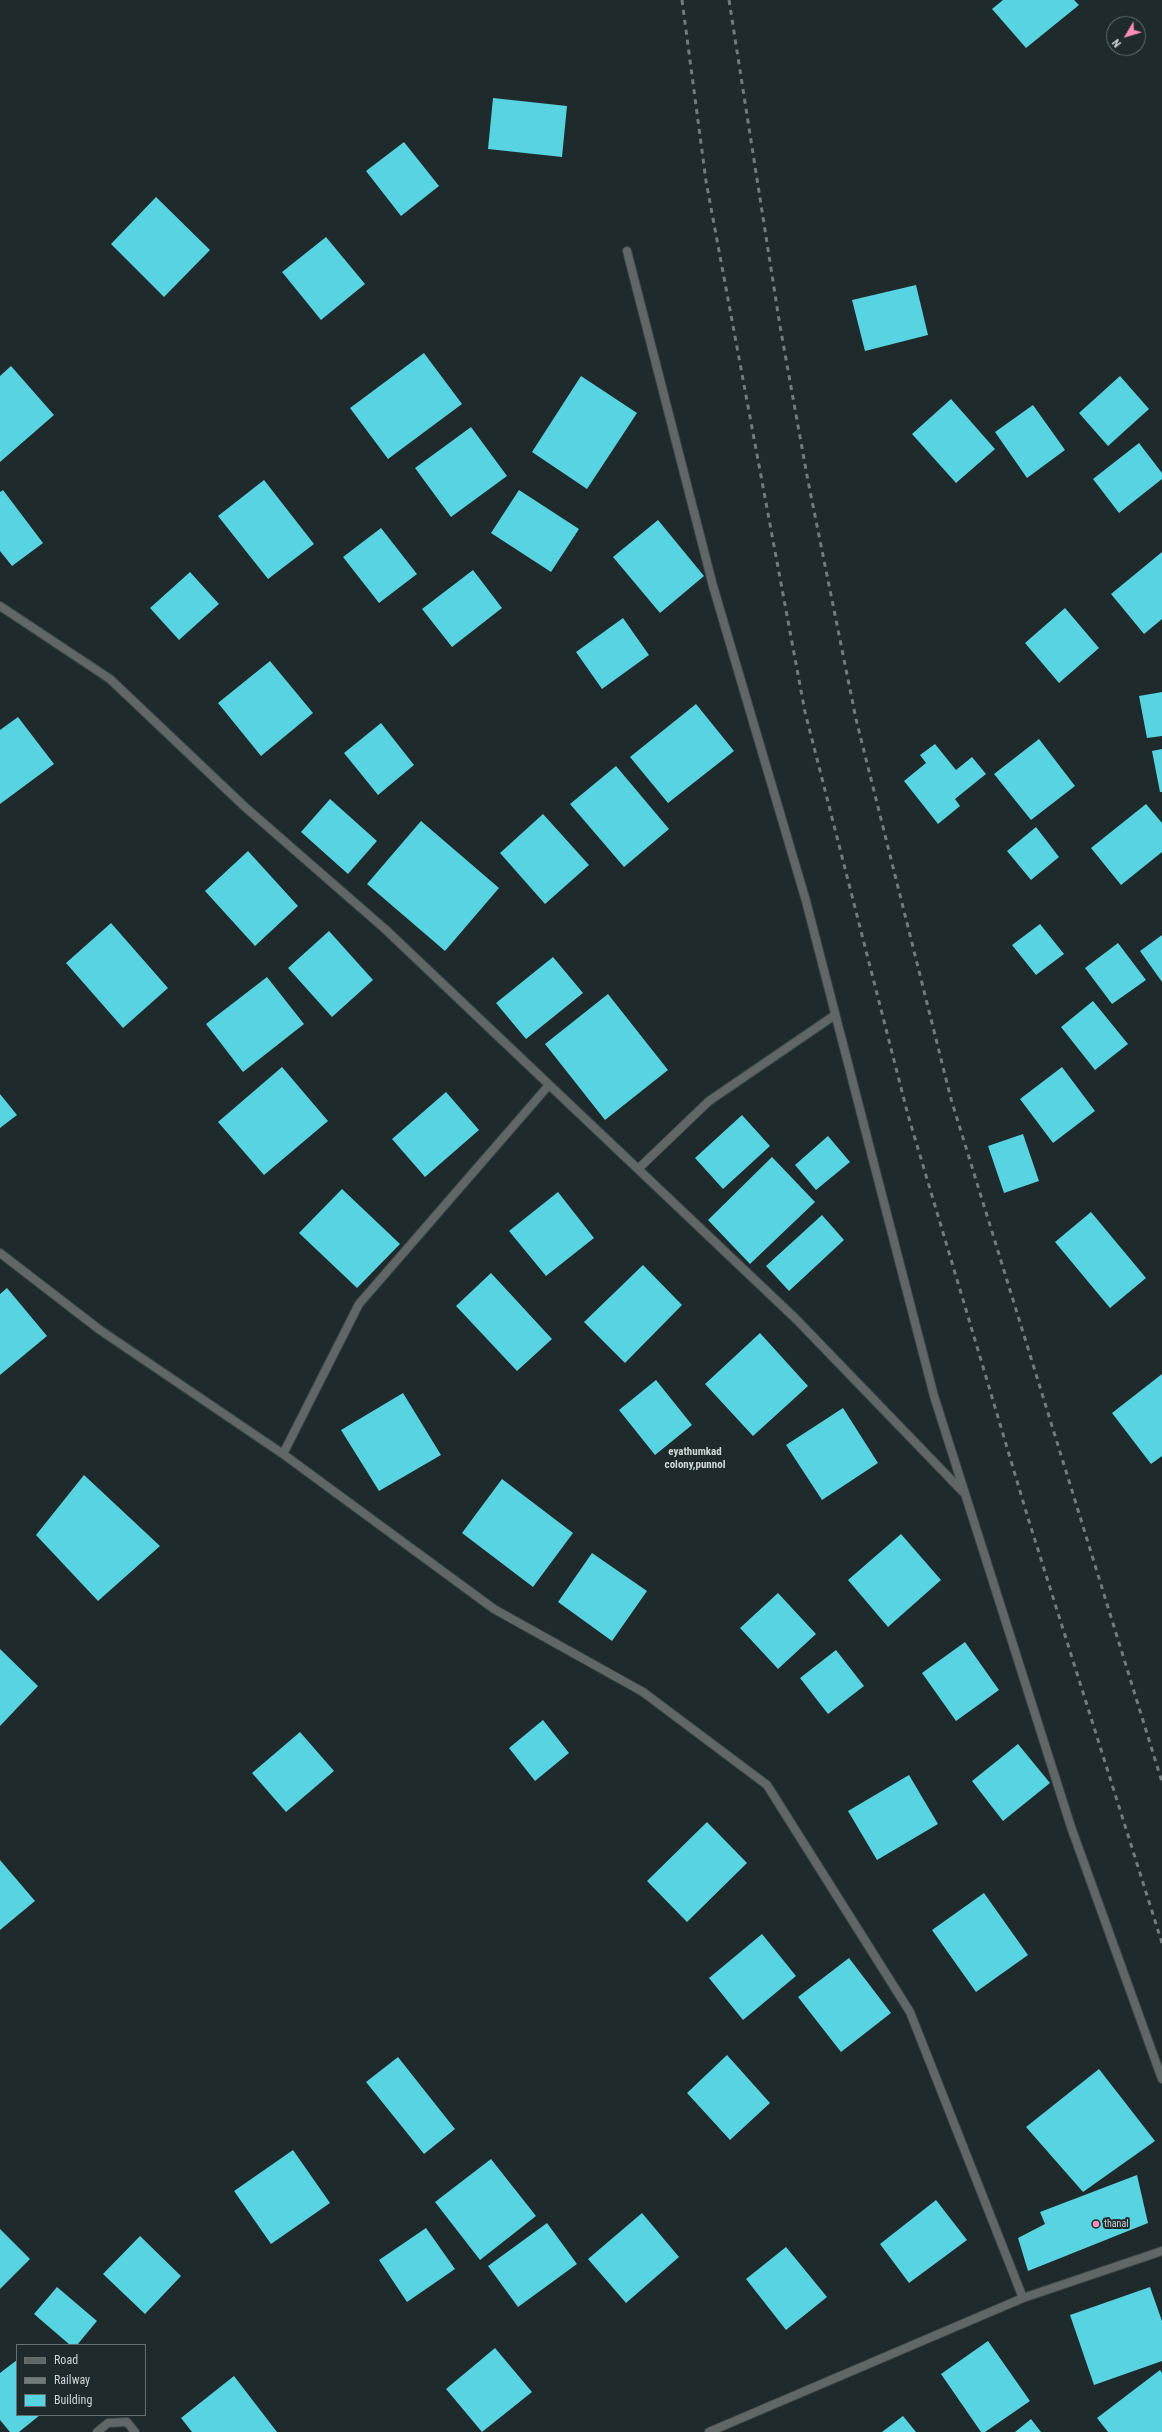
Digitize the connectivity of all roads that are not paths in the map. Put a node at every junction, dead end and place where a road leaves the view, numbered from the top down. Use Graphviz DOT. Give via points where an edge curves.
graph roads {
  1 [pos="627,251"];
  2 [pos="0,606"];
  3 [pos="835,1015"];
  4 [pos="550,1085"];
  5 [pos="638,1169"];
  6 [pos="0,1253"];
  7 [pos="283,1454"];
  8 [pos="966,1495"];
  9 [pos="1162,2079"];
  10 [pos="1162,2251"];
  11 [pos="1023,2298"];
  12 [pos="97,2432"];
  13 [pos="135,2432"];
  14 [pos="709,2432"];
  1 -- 3 [label="street" via="713,586 806,901"];
  2 -- 4 [label="street" via="110,679 246,806 385,929"];
  3 -- 5 [label="street" via="709,1101"];
  3 -- 8 [label="street" via="934,1396"];
  4 -- 5 [label="street"];
  4 -- 7 [label="street" via="359,1304"];
  5 -- 8 [label="street" via="796,1319"];
  6 -- 7 [label="street" via="100,1330"];
  7 -- 11 [label="street" via="494,1609 643,1692 767,1784 910,2012"];
  8 -- 9 [label="street" via="1071,1827"];
  10 -- 11 [label="street"];
  11 -- 14 [label="street"];
  12 -- 13 [label="street" via="108,2423 127,2422"];
}
